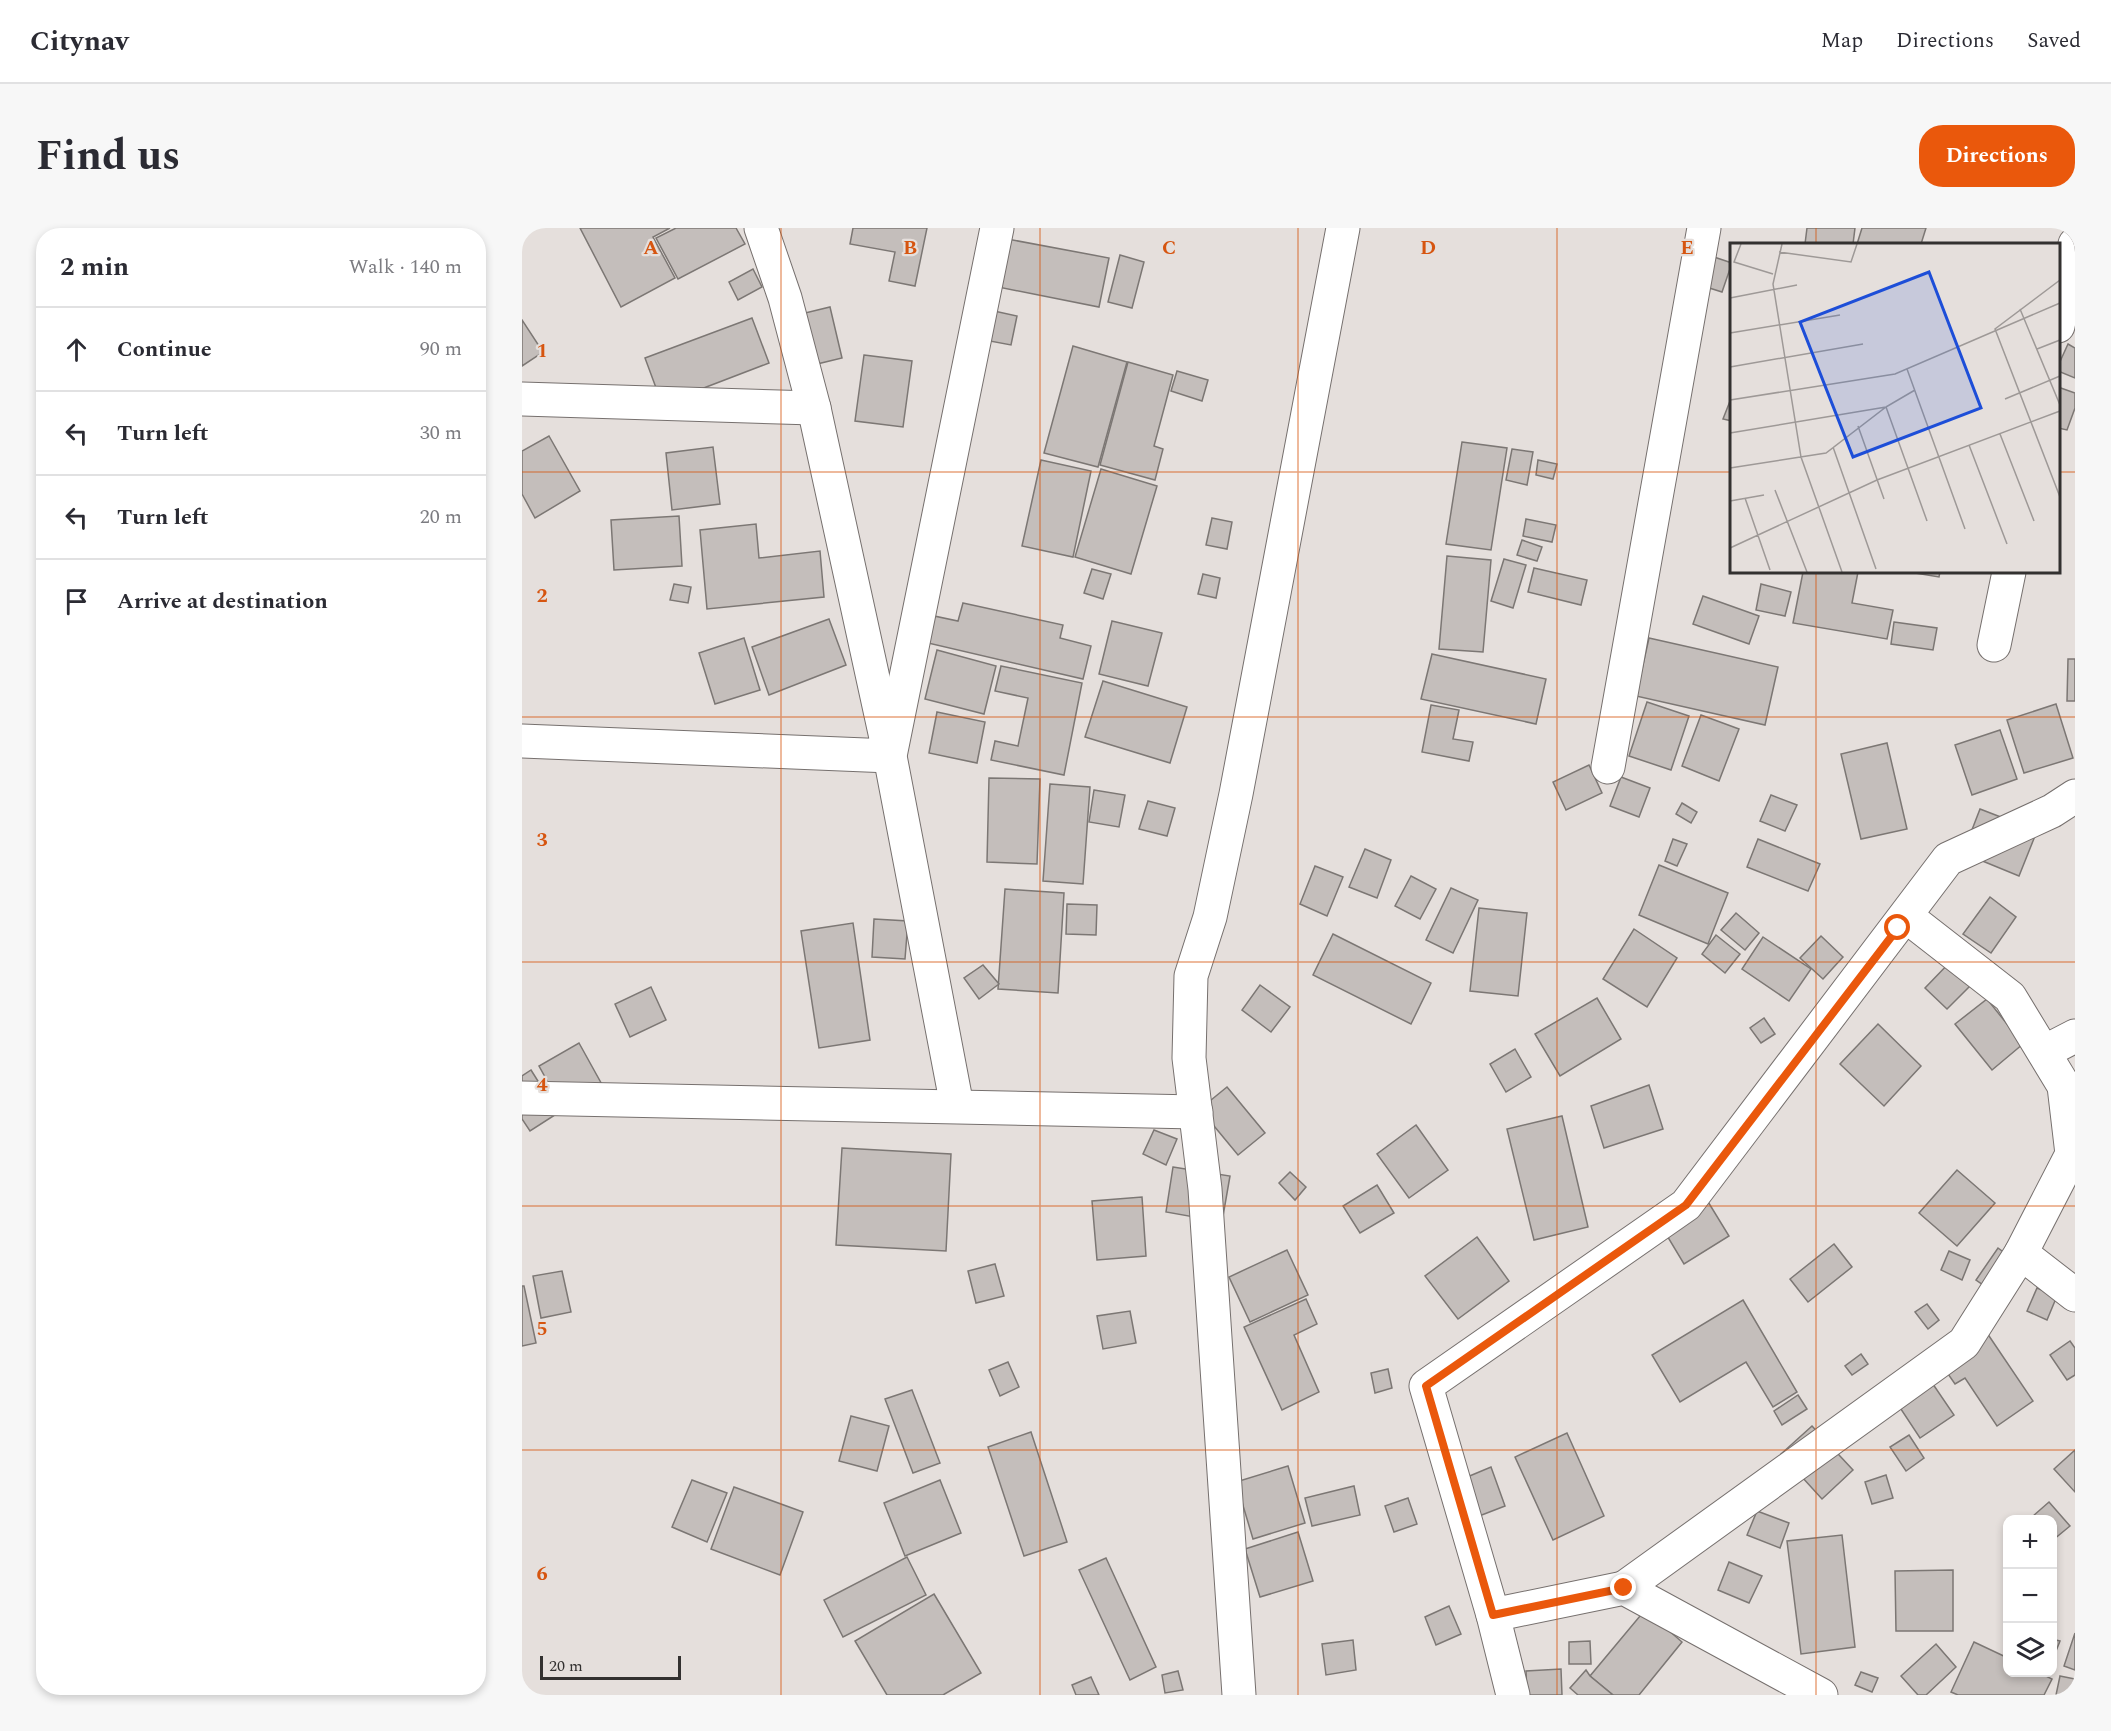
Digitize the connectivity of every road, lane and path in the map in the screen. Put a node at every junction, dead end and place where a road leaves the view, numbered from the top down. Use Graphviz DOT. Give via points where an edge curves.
graph roads {
  1 [pos="761,228"];
  2 [pos="997,228"];
  3 [pos="1343,228"];
  4 [pos="1704,228"];
  5 [pos="2075,244"];
  6 [pos="2060,316"];
  7 [pos="522,399"];
  8 [pos="814,408"];
  9 [pos="2009,573"];
  10 [pos="1994,645"];
  11 [pos="522,741"];
  12 [pos="890,756"];
  13 [pos="1608,767"];
  14 [pos="2075,796"];
  15 [pos="1906,916"];
  16 [pos="2075,1036"];
  17 [pos="2044,1052"];
  18 [pos="522,1098"];
  19 [pos="957,1106"];
  20 [pos="1196,1112"];
  21 [pos="2021,1253"];
  22 [pos="2075,1294"];
  23 [pos="1624,1588"];
  24 [pos="1493,1615"];
  25 [pos="1239,1695"];
  26 [pos="1513,1695"];
  27 [pos="1821,1695"];
  1 -- 8 [label="street" via="785,298"];
  2 -- 12 [label="street"];
  3 -- 20 [label="street" via="1236,794 1210,917 1191,976 1189,1058"];
  4 -- 13 [label="street"];
  5 -- 6 [label="street"];
  7 -- 8 [label="street"];
  8 -- 12 [label="street"];
  9 -- 10 [label="street"];
  11 -- 12 [label="street"];
  12 -- 19 [label="street"];
  14 -- 15 [label="street" via="2052,811 1948,859"];
  15 -- 17 [label="street" via="2010,997"];
  15 -- 24 [label="street" via="1686,1205 1426,1386"];
  16 -- 17 [label="street"];
  17 -- 21 [label="street" via="2064,1086 2072,1154"];
  18 -- 19 [label="street"];
  19 -- 20 [label="street"];
  20 -- 25 [label="street"];
  21 -- 22 [label="street"];
  21 -- 23 [label="street" via="1964,1343"];
  23 -- 24 [label="street"];
  23 -- 27 [label="street"];
  24 -- 26 [label="street"];
}
